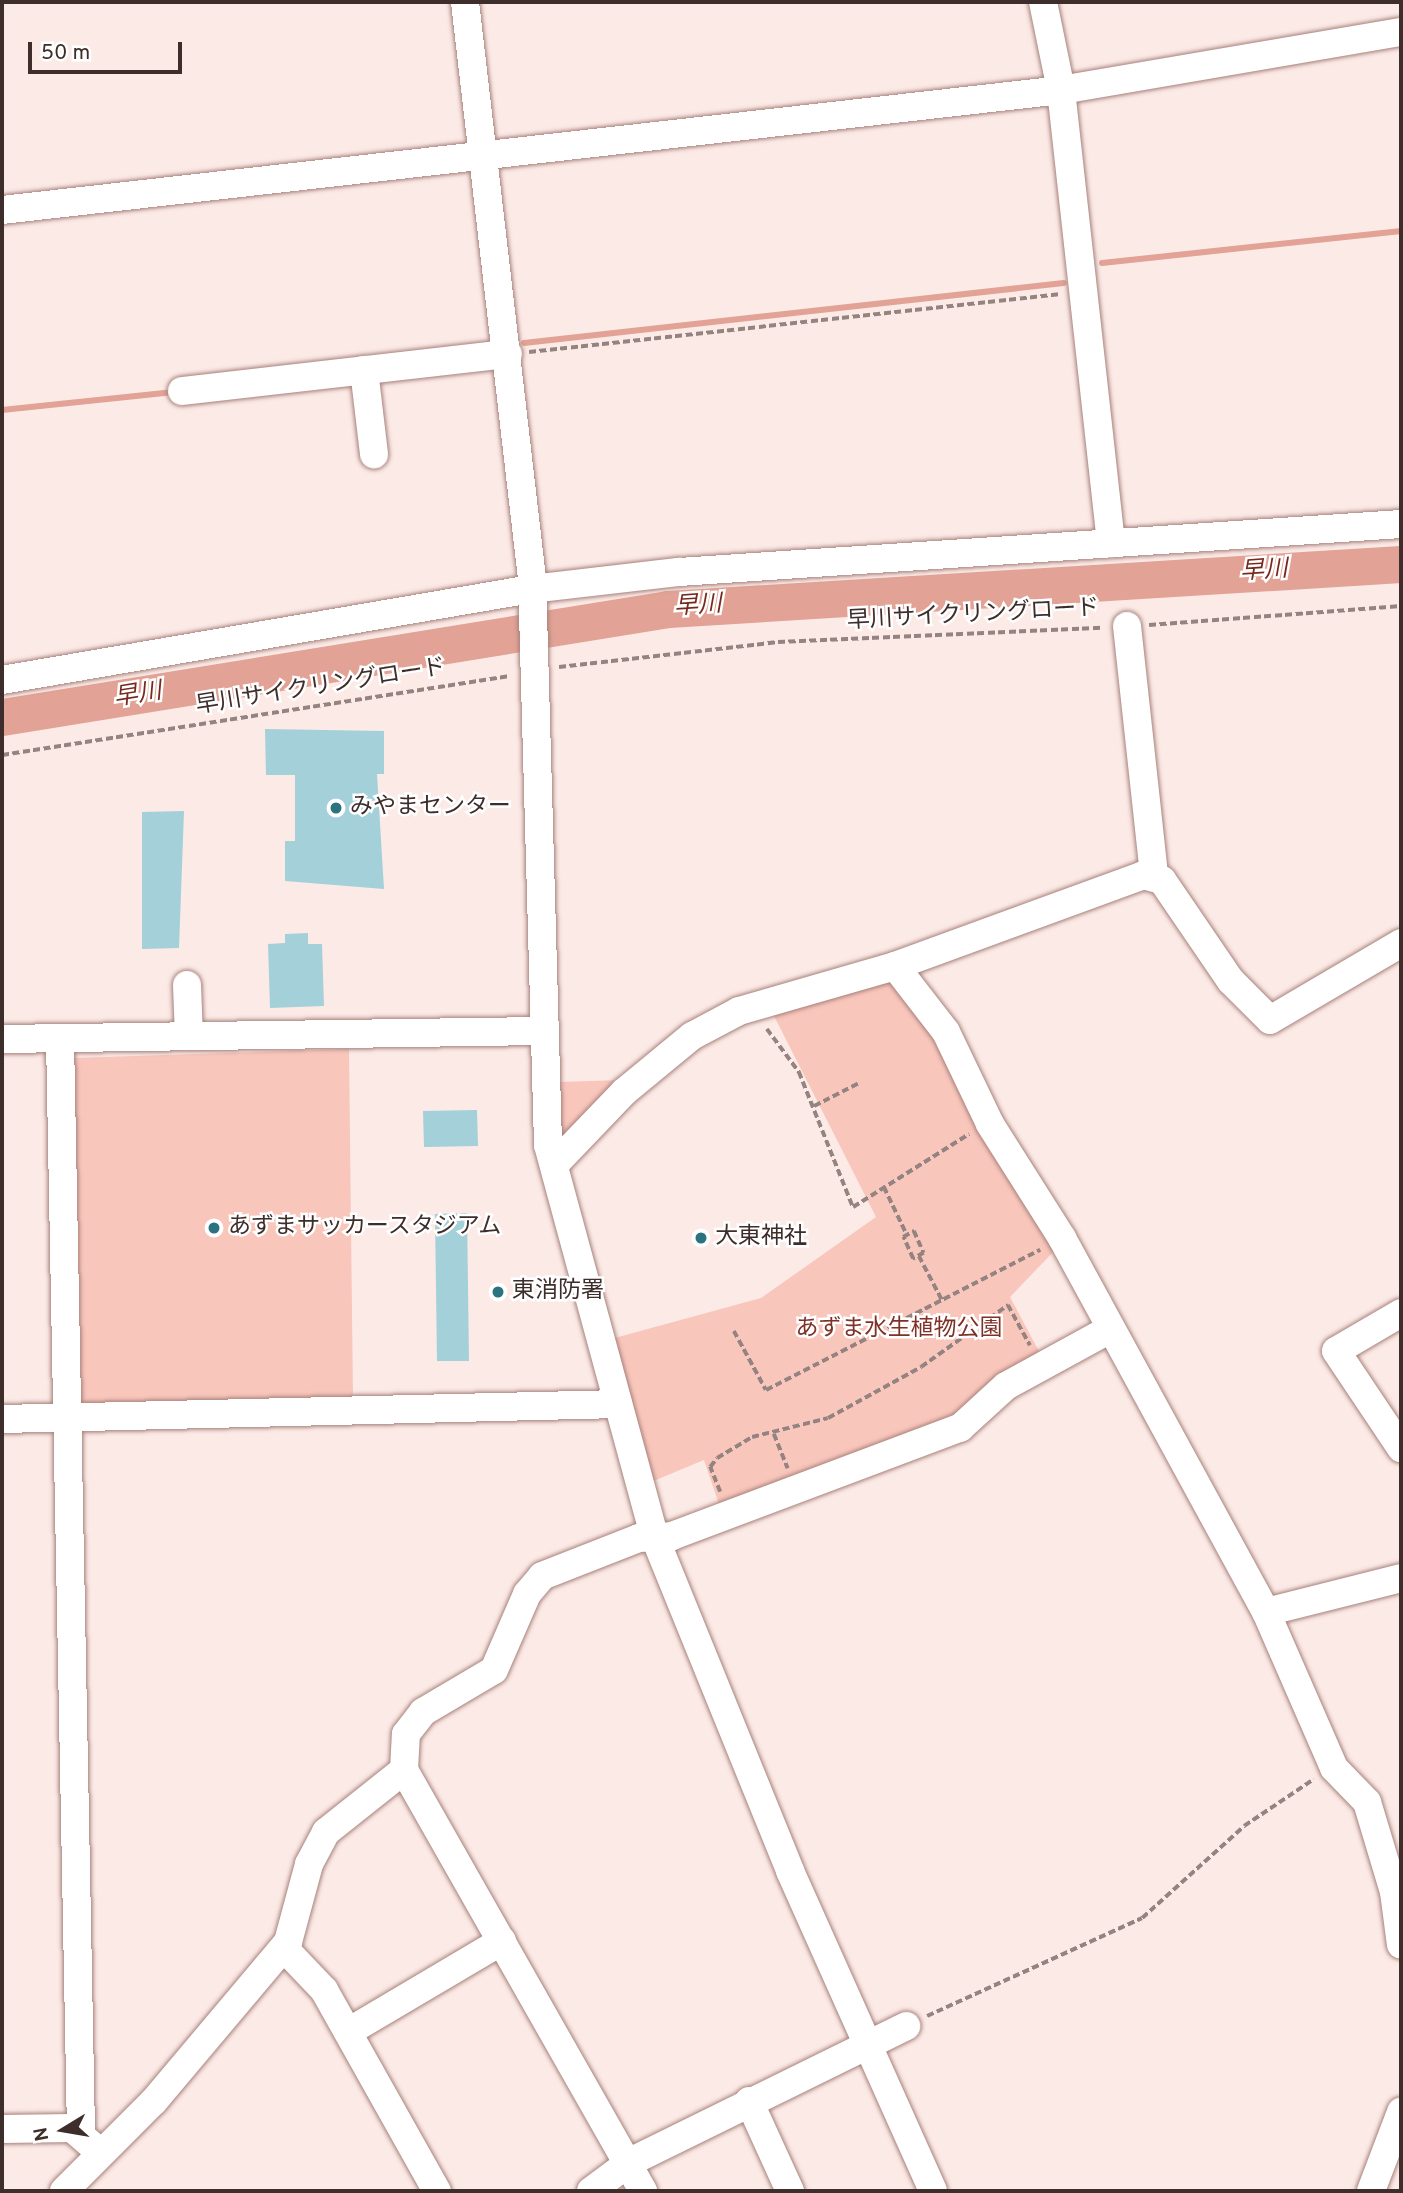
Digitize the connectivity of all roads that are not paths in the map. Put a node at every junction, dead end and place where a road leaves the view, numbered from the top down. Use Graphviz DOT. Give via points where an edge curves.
graph roads {
  1 [pos="465,2"];
  2 [pos="1043,2"];
  3 [pos="1401,32"];
  4 [pos="1061,90"];
  5 [pos="486,156"];
  6 [pos="2,210"];
  7 [pos="508,354"];
  8 [pos="364,370"];
  9 [pos="182,391"];
  10 [pos="374,454"];
  11 [pos="1401,524"];
  12 [pos="1111,543"];
  13 [pos="531,595"];
  14 [pos="1128,626"];
  15 [pos="2,680"];
  16 [pos="1154,874"];
  17 [pos="1401,943"];
  18 [pos="895,966"];
  19 [pos="187,985"];
  20 [pos="544,1031"];
  21 [pos="189,1036"];
  22 [pos="60,1038"];
  23 [pos="2,1040"];
  24 [pos="554,1164"];
  25 [pos="1401,1313"];
  26 [pos="1110,1329"];
  27 [pos="618,1404"];
  28 [pos="2,1419"];
  29 [pos="71,1419"];
  30 [pos="1401,1448"];
  31 [pos="655,1538"];
  32 [pos="1401,1578"];
  33 [pos="1266,1612"];
  34 [pos="404,1770"];
  35 [pos="502,1941"];
  36 [pos="1401,1945"];
  37 [pos="284,1948"];
  38 [pos="906,2026"];
  39 [pos="348,2032"];
  40 [pos="871,2044"];
  41 [pos="749,2101"];
  42 [pos="1401,2112"];
  43 [pos="2,2129"];
  44 [pos="81,2131"];
  45 [pos="99,2153"];
  46 [pos="630,2162"];
  47 [pos="64,2191"];
  48 [pos="437,2191"];
  49 [pos="591,2191"];
  50 [pos="643,2191"];
  51 [pos="790,2191"];
  52 [pos="933,2191"];
  53 [pos="1371,2191"];
  1 -- 5 [label="street"];
  2 -- 4 [label="street"];
  3 -- 4 [label="street"];
  4 -- 5 [label="street"];
  4 -- 12 [label="street"];
  5 -- 6 [label="street"];
  5 -- 7 [label="street"];
  7 -- 8 [label="street"];
  7 -- 13 [label="street"];
  8 -- 9 [label="street"];
  8 -- 10 [label="street"];
  11 -- 12 [label="street"];
  12 -- 13 [label="street" via="827,558"];
  13 -- 15 [label="street"];
  13 -- 20 [label="street"];
  14 -- 16 [label="street"];
  16 -- 17 [label="street" via="1231,981 1270,1020"];
  16 -- 18 [label="street"];
  18 -- 24 [label="street" via="763,1004 692,1036 624,1092"];
  18 -- 26 [label="street" via="946,1032 990,1124 1062,1238"];
  19 -- 21 [label="street"];
  20 -- 21 [label="street"];
  20 -- 24 [label="street"];
  21 -- 22 [label="street"];
  22 -- 23 [label="street"];
  22 -- 29 [label="street"];
  24 -- 27 [label="street"];
  25 -- 30 [label="street" via="1336,1351"];
  26 -- 31 [label="street" via="1006,1386 960,1428"];
  26 -- 33 [label="street"];
  27 -- 29 [label="street"];
  27 -- 31 [label="street"];
  28 -- 29 [label="street"];
  29 -- 44 [label="street"];
  31 -- 34 [label="street" via="556,1568 533,1584 494,1670 413,1722"];
  31 -- 40 [label="street" via="709,1679"];
  32 -- 33 [label="street"];
  33 -- 36 [label="street" via="1334,1768 1372,1813"];
  34 -- 35 [label="street"];
  34 -- 37 [label="street" via="326,1832"];
  35 -- 39 [label="street"];
  35 -- 46 [label="street"];
  37 -- 39 [label="street" via="313,1973"];
  37 -- 45 [label="street" via="154,2101"];
  38 -- 40 [label="street"];
  39 -- 48 [label="street"];
  40 -- 41 [label="street"];
  40 -- 52 [label="street"];
  41 -- 46 [label="street"];
  41 -- 51 [label="street"];
  42 -- 53 [label="street"];
  43 -- 44 [label="street"];
  44 -- 45 [label="street"];
  45 -- 47 [label="street"];
  46 -- 49 [label="street"];
  46 -- 50 [label="street"];
}
